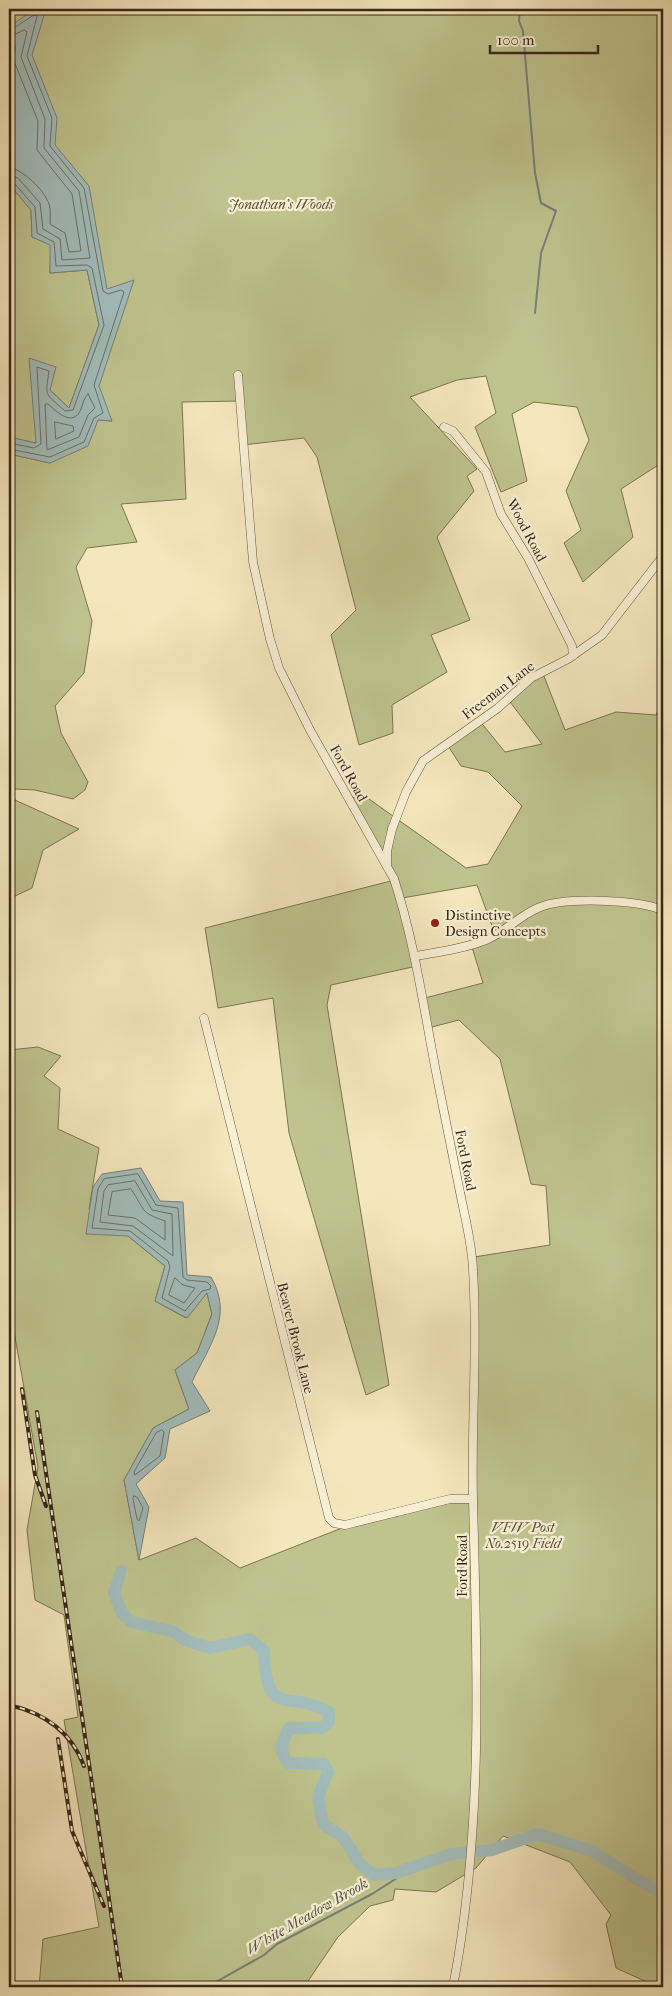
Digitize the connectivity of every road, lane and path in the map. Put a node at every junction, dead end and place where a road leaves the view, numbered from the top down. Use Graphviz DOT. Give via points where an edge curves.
graph roads {
  1 [pos="238,374"];
  2 [pos="444,427"];
  3 [pos="663,556"];
  4 [pos="573,656"];
  5 [pos="388,867"];
  6 [pos="663,910"];
  7 [pos="414,956"];
  8 [pos="204,1018"];
  9 [pos="473,1499"];
  10 [pos="453,1987"];
  1 -- 5 [label="street, Ford Road" via="252,554 270,639 279,668 310,730"];
  2 -- 4 [label="street, Wood Road" via="453,430 486,472 501,514 547,593 572,646"];
  3 -- 4 [label="street, Freeman Lane" via="602,635"];
  4 -- 5 [label="street, Freeman Lane" via="531,678 498,708 422,761 390,835 386,851"];
  5 -- 7 [label="street, Ford Road" via="402,903"];
  6 -- 7 [label="street" via="643,904 559,902 536,908 484,941"];
  7 -- 9 [label="street, Ford Road" via="472,1251 475,1308"];
  8 -- 9 [label="street, Beaver Brook Lane" via="329,1518 345,1526 450,1500"];
  9 -- 10 [label="street, Ford Road" via="476,1742 472,1860"];
}
